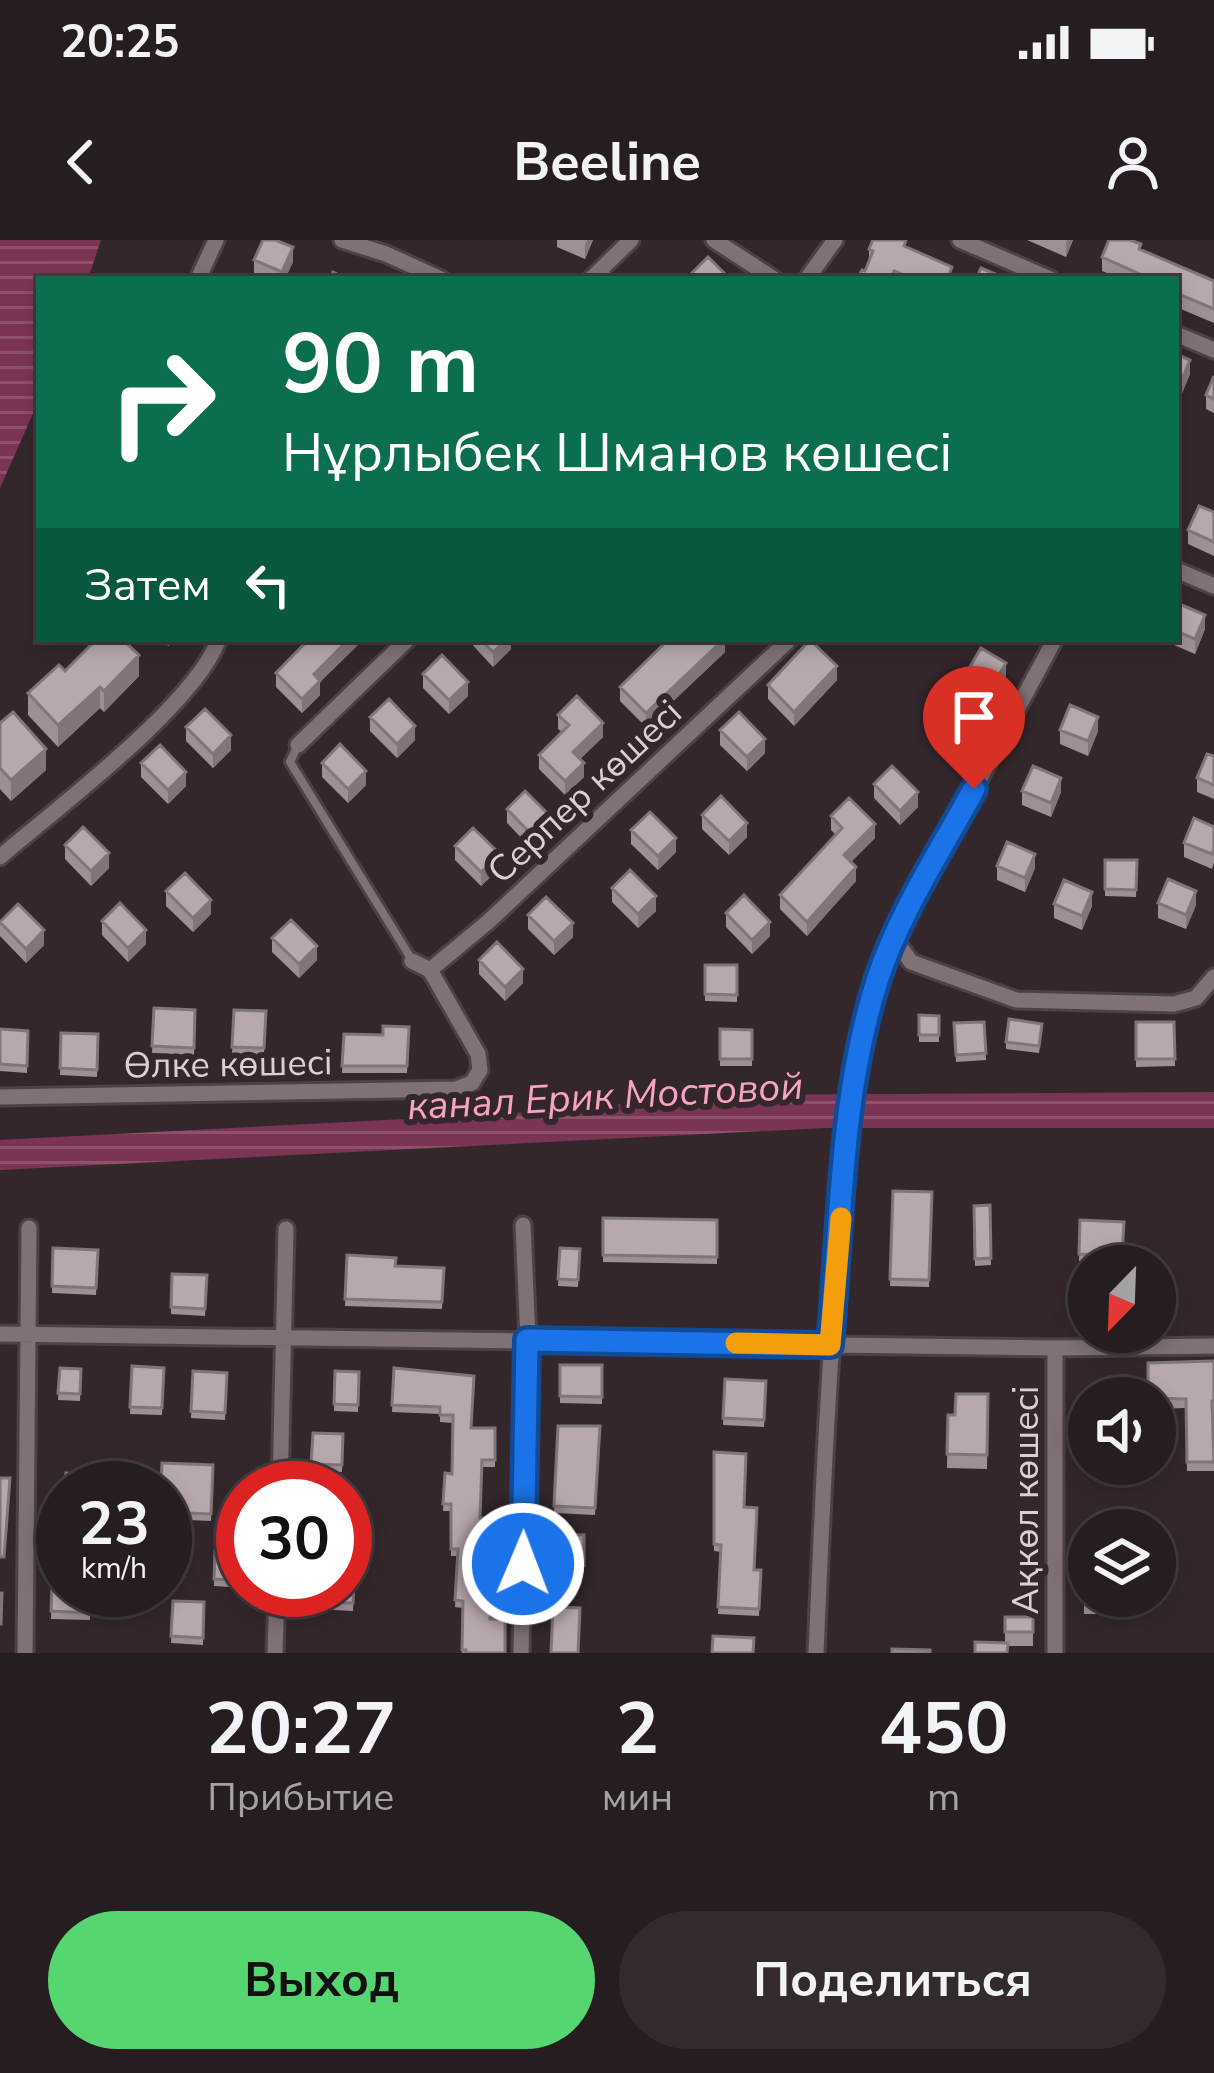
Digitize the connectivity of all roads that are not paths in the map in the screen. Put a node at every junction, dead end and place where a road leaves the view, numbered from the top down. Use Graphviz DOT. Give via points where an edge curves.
graph roads {
  1 [pos="216,240"];
  2 [pos="342,240"];
  3 [pos="631,240"];
  4 [pos="714,240"];
  5 [pos="835,240"];
  6 [pos="961,240"];
  7 [pos="199,276"];
  8 [pos="434,276"];
  9 [pos="593,276"];
  10 [pos="769,276"];
  11 [pos="812,276"];
  12 [pos="1043,276"];
  13 [pos="1179,335"];
  14 [pos="1214,350"];
  15 [pos="1179,571"];
  16 [pos="1214,586"];
  17 [pos="218,642"];
  18 [pos="404,642"];
  19 [pos="787,642"];
  20 [pos="1052,642"];
  21 [pos="298,746"];
  22 [pos="0,857"];
  23 [pos="894,938"];
  24 [pos="412,961"];
  25 [pos="430,970"];
  26 [pos="1213,975"];
  27 [pos="0,1097"];
  28 [pos="524,1226"];
  29 [pos="29,1228"];
  30 [pos="286,1228"];
  31 [pos="0,1334"];
  32 [pos="31,1334"];
  33 [pos="283,1337"];
  34 [pos="527,1340"];
  35 [pos="830,1345"];
  36 [pos="1214,1346"];
  37 [pos="1055,1348"];
  38 [pos="281,1461"];
  39 [pos="276,1617"];
  40 [pos="25,1653"];
  41 [pos="275,1653"];
  42 [pos="521,1653"];
  43 [pos="816,1653"];
  44 [pos="1055,1653"];
  1 -- 7 [label="street"];
  2 -- 8 [label="street"];
  3 -- 9 [label="street"];
  4 -- 10 [label="street"];
  5 -- 11 [label="street"];
  6 -- 12 [label="street"];
  13 -- 14 [label="street"];
  15 -- 16 [label="street"];
  17 -- 22 [label="street" via="204,670 127,748"];
  18 -- 21 [label="street"];
  19 -- 25 [label="street, Серпер көшесі"];
  20 -- 23 [label="street"];
  21 -- 24 [label="lane" via="290,762"];
  23 -- 26 [label="street" via="911,962 1016,1000 1174,1004 1196,998"];
  23 -- 35 [label="street" via="854,1082"];
  24 -- 25 [label="street"];
  25 -- 27 [label="street, Өлке көшесі" via="478,1054 472,1083 456,1089"];
  28 -- 34 [label="street"];
  29 -- 32 [label="street"];
  30 -- 33 [label="street"];
  31 -- 32 [label="street"];
  32 -- 33 [label="street"];
  32 -- 40 [label="street"];
  33 -- 34 [label="street"];
  33 -- 38 [label="street"];
  34 -- 35 [label="street"];
  34 -- 42 [label="street"];
  35 -- 37 [label="street"];
  35 -- 43 [label="street"];
  36 -- 37 [label="street"];
  37 -- 44 [label="street, Ақкөл көшесі"];
  39 -- 41 [label="street"];
}
